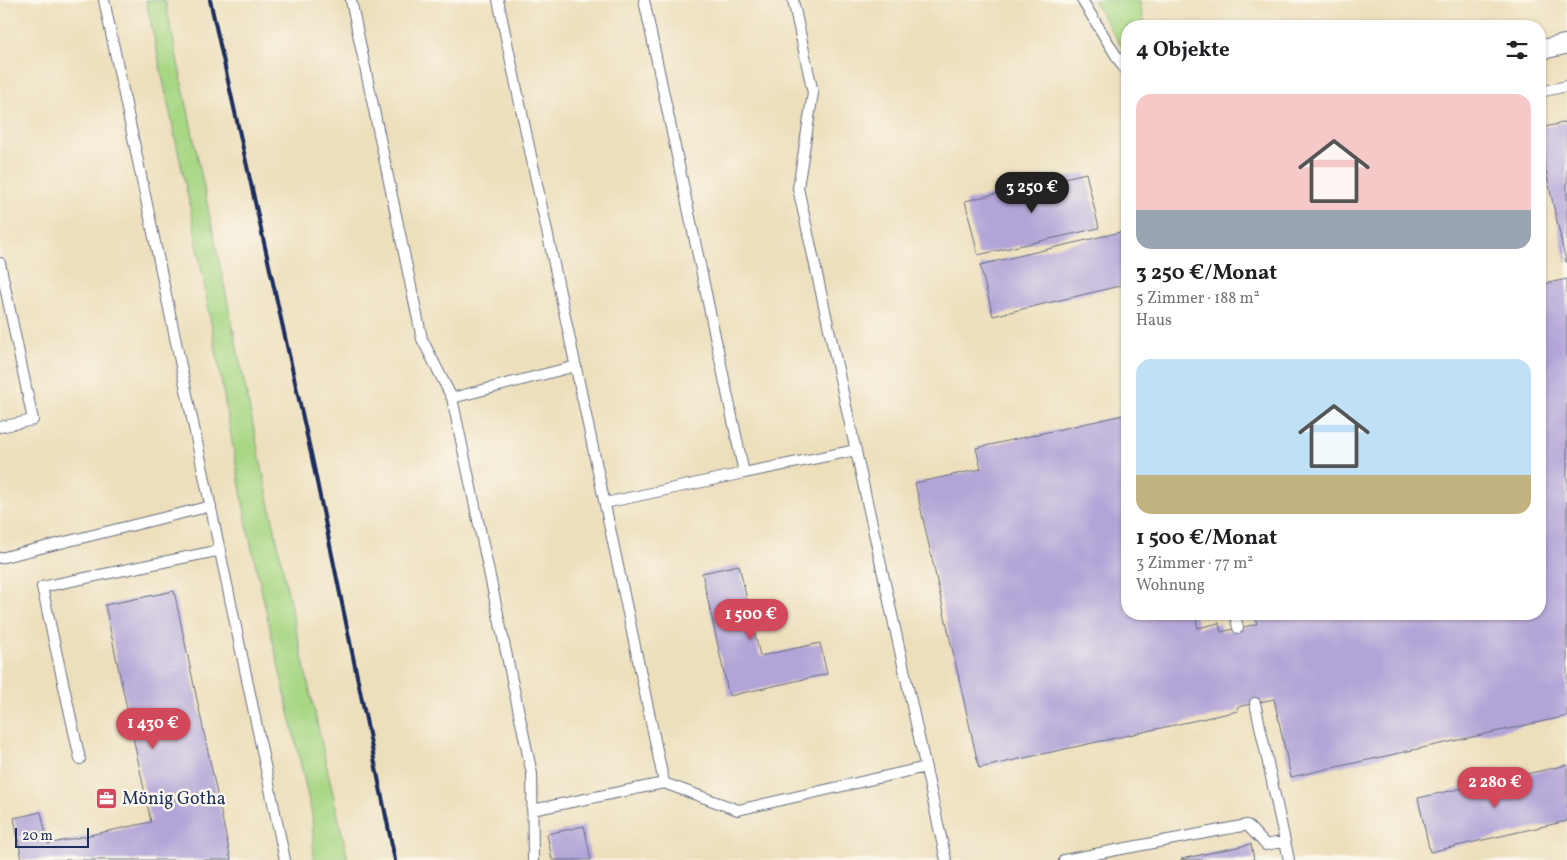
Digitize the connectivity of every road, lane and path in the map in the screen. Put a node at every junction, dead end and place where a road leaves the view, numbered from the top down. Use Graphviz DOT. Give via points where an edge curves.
graph roads {
  1 [pos="104,0"];
  2 [pos="351,0"];
  3 [pos="498,0"];
  4 [pos="644,0"];
  5 [pos="793,0"];
  6 [pos="1082,0"];
  7 [pos="1567,44"];
  8 [pos="1546,49"];
  9 [pos="1121,64"];
  10 [pos="1567,86"];
  11 [pos="1546,91"];
  12 [pos="0,262"];
  13 [pos="576,366"];
  14 [pos="452,398"];
  15 [pos="0,427"];
  16 [pos="856,450"];
  17 [pos="744,473"];
  18 [pos="605,504"];
  19 [pos="211,506"];
  20 [pos="220,550"];
  21 [pos="0,558"];
  22 [pos="1236,620"];
  23 [pos="1238,628"];
  24 [pos="1255,703"];
  25 [pos="80,759"];
  26 [pos="926,767"];
  27 [pos="664,782"];
  28 [pos="532,810"];
  29 [pos="1285,841"];
  30 [pos="285,860"];
  31 [pos="533,860"];
  32 [pos="946,860"];
  33 [pos="1064,860"];
  34 [pos="1290,860"];
  1 -- 19 [label="lane"];
  2 -- 14 [label="lane" via="422,339"];
  3 -- 13 [label="lane"];
  4 -- 17 [label="lane"];
  5 -- 16 [label="lane" via="812,93 798,188"];
  6 -- 9 [label="lane"];
  7 -- 8 [label="street"];
  10 -- 11 [label="lane"];
  12 -- 15 [label="lane" via="33,420"];
  13 -- 14 [label="lane"];
  13 -- 18 [label="lane"];
  14 -- 28 [label="lane" via="532,774"];
  16 -- 17 [label="lane"];
  16 -- 26 [label="lane"];
  17 -- 18 [label="lane"];
  18 -- 27 [label="lane"];
  19 -- 20 [label="lane"];
  19 -- 21 [label="lane"];
  20 -- 25 [label="lane" via="42,587"];
  20 -- 30 [label="lane"];
  22 -- 23 [label="lane"];
  24 -- 29 [label="lane"];
  26 -- 27 [label="lane" via="738,810"];
  26 -- 32 [label="lane"];
  27 -- 28 [label="lane"];
  28 -- 31 [label="lane"];
  29 -- 33 [label="lane" via="1266,845 1247,825"];
  29 -- 34 [label="lane"];
}
